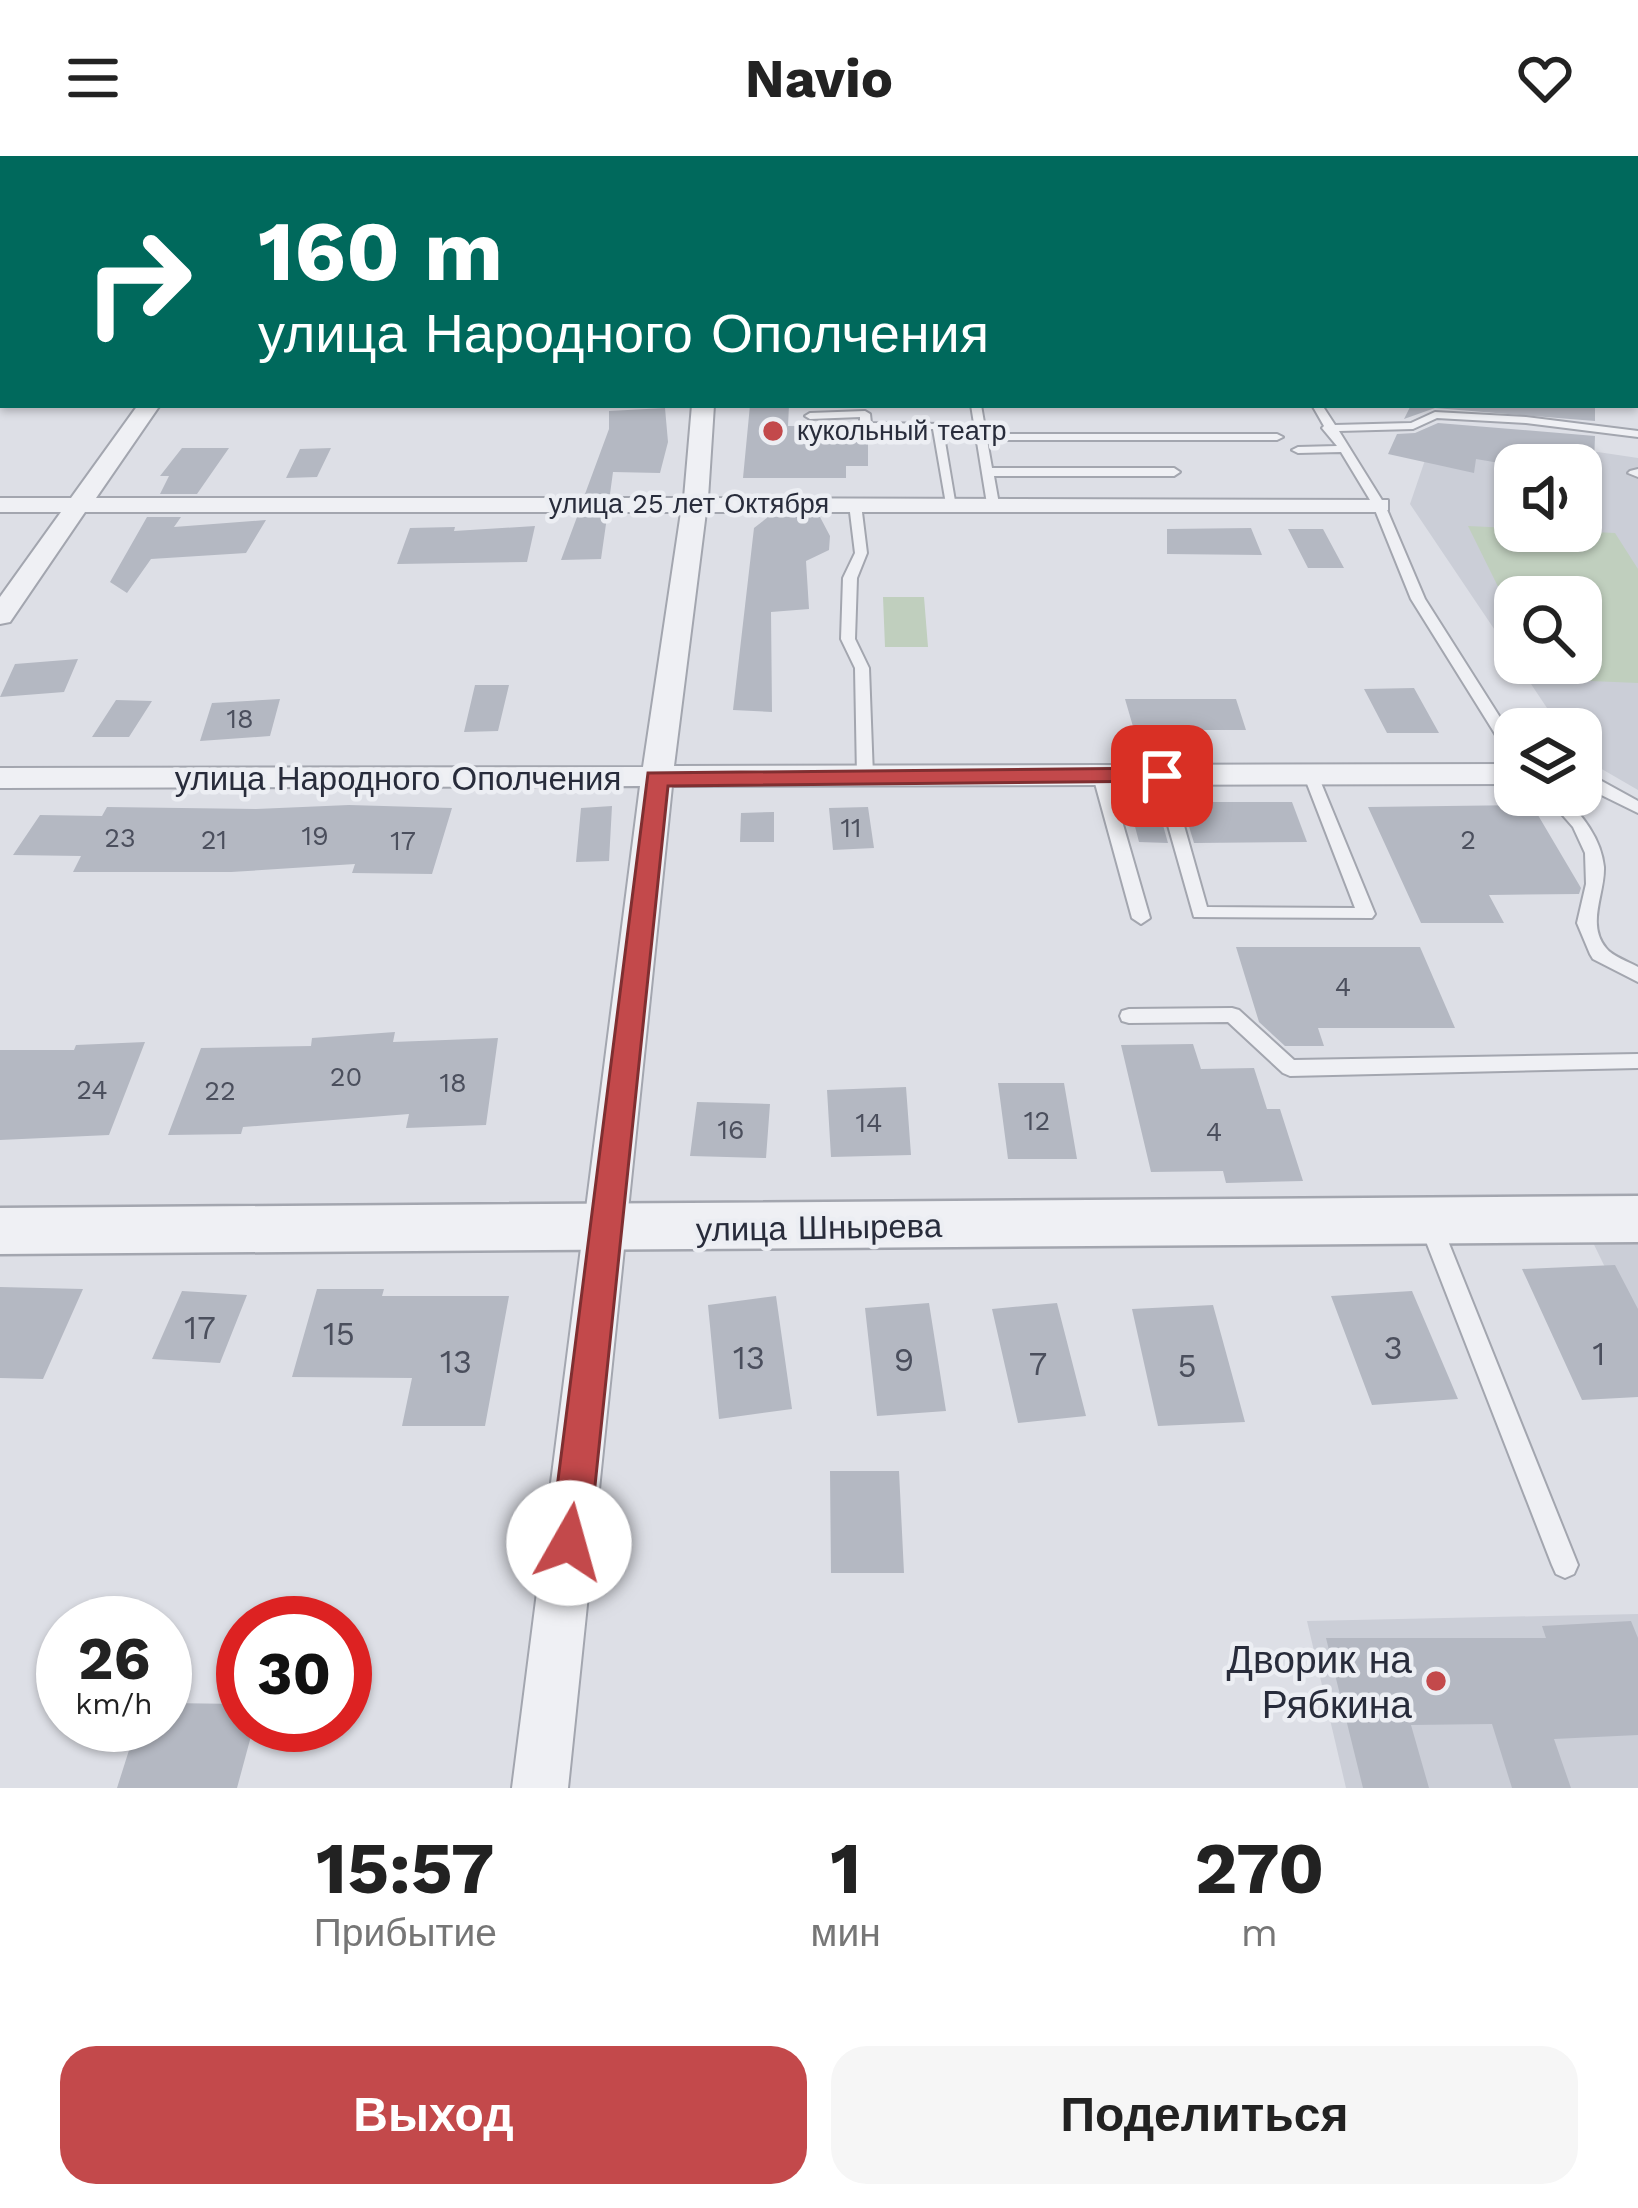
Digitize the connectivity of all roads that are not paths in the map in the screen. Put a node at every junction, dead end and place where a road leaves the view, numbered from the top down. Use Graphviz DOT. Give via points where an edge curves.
graph roads {
  1 [pos="147,408"];
  2 [pos="703,408"];
  3 [pos="976,408"];
  4 [pos="1318,408"];
  5 [pos="1433,410"];
  6 [pos="810,416"];
  7 [pos="1328,428"];
  8 [pos="1638,434"];
  9 [pos="981,437"];
  10 [pos="1277,437"];
  11 [pos="1342,449"];
  12 [pos="1298,450"];
  13 [pos="987,472"];
  14 [pos="1174,472"];
  15 [pos="694,503"];
  16 [pos="855,504"];
  17 [pos="952,504"];
  18 [pos="993,504"];
  19 [pos="0,505"];
  20 [pos="77,505"];
  21 [pos="1379,505"];
  22 [pos="0,616"];
  23 [pos="1494,720"];
  24 [pos="1494,774"];
  25 [pos="865,776"];
  26 [pos="1101,776"];
  27 [pos="1162,776"];
  28 [pos="1312,776"];
  29 [pos="0,778"];
  30 [pos="657,778"];
  31 [pos="1602,790"];
  32 [pos="1638,808"];
  33 [pos="1576,816"];
  34 [pos="1141,918"];
  35 [pos="1638,974"];
  36 [pos="1129,1016"];
  37 [pos="1638,1060"];
  38 [pos="1638,1219"];
  39 [pos="1429,1221"];
  40 [pos="606,1229"];
  41 [pos="0,1232"];
  42 [pos="1565,1564"];
  43 [pos="540,1788"];
  1 -- 20 [label="street"];
  2 -- 15 [label="street"];
  3 -- 9 [label="lane"];
  4 -- 7 [label="lane"];
  5 -- 7 [label="lane" via="1413,426"];
  5 -- 8 [label="lane"];
  6 -- 17 [label="lane" via="866,414 866,426 938,426"];
  7 -- 11 [label="lane"];
  9 -- 10 [label="lane"];
  9 -- 13 [label="lane"];
  11 -- 12 [label="lane"];
  11 -- 21 [label="lane"];
  13 -- 14 [label="lane"];
  13 -- 18 [label="lane"];
  15 -- 16 [label="street, улица 25 лет Октября"];
  15 -- 20 [label="street, улица 25 лет Октября"];
  15 -- 30 [label="street"];
  16 -- 17 [label="street, улица 25 лет Октября"];
  16 -- 25 [label="lane" via="861,553 850,578 848,639 862,668"];
  17 -- 18 [label="street, улица 25 лет Октября"];
  18 -- 21 [label="street, улица 25 лет Октября"];
  19 -- 20 [label="street, улица 25 лет Октября"];
  20 -- 22 [label="street"];
  21 -- 23 [label="lane" via="1418,599"];
  24 -- 28 [label="street, улица Народного Ополчения"];
  25 -- 26 [label="street, улица Народного Ополчения"];
  25 -- 30 [label="street, улица Народного Ополчения"];
  26 -- 27 [label="street, улица Народного Ополчения"];
  26 -- 34 [label="lane"];
  27 -- 28 [label="street, улица Народного Ополчения"];
  27 -- 28 [label="lane" via="1200,913 1366,914"];
  29 -- 30 [label="street, улица Народного Ополчения"];
  30 -- 40 [label="street"];
  31 -- 32 [label="lane"];
  33 -- 35 [label="lane" via="1599,882 1586,923 1599,954"];
  36 -- 37 [label="lane" via="1232,1015 1290,1068"];
  38 -- 39 [label="street, улица Шнырева"];
  39 -- 40 [label="street, улица Шнырева"];
  39 -- 42 [label="lane"];
  40 -- 41 [label="street, улица Шнырева"];
  40 -- 43 [label="street"];
}
